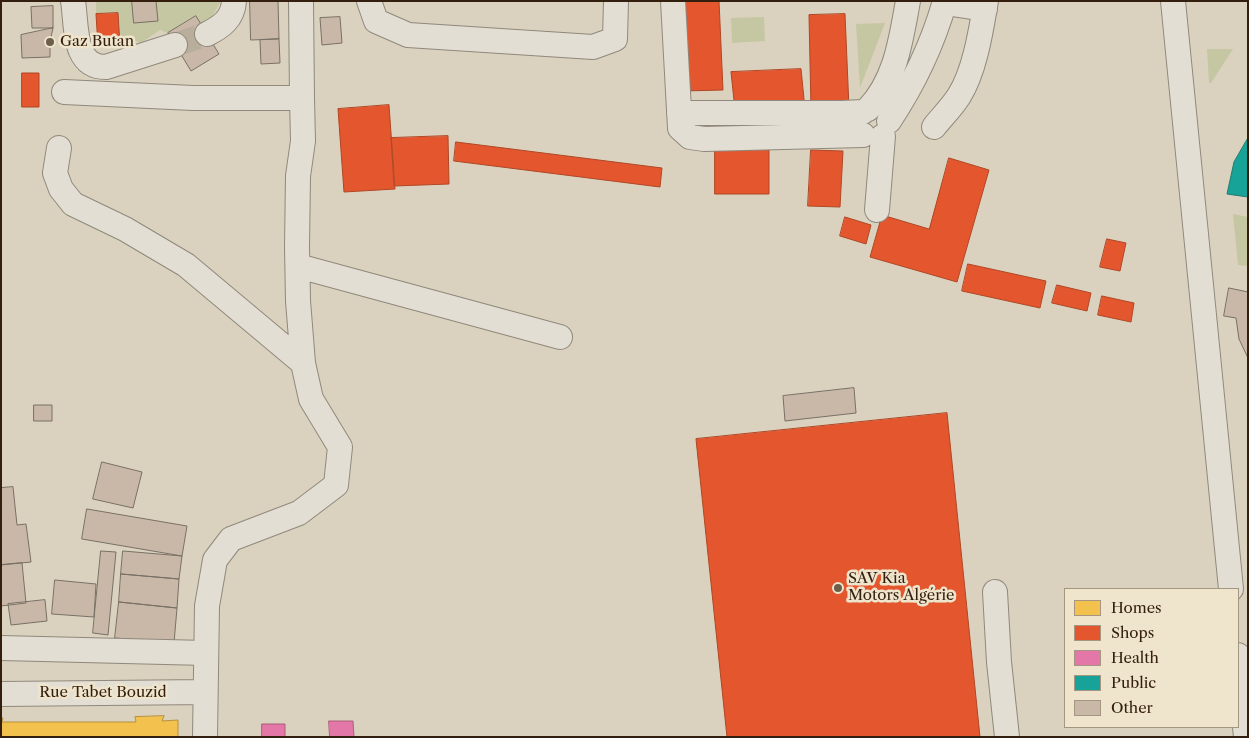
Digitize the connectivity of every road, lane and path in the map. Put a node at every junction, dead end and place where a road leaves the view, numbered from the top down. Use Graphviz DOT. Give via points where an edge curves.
graph roads {
  1 [pos="73,1"];
  2 [pos="234,1"];
  3 [pos="300,1"];
  4 [pos="369,1"];
  5 [pos="616,1"];
  6 [pos="672,1"];
  7 [pos="1174,1"];
  8 [pos="986,5"];
  9 [pos="943,8"];
  10 [pos="906,9"];
  11 [pos="207,34"];
  12 [pos="175,45"];
  13 [pos="64,92"];
  14 [pos="302,98"];
  15 [pos="866,110"];
  16 [pos="679,113"];
  17 [pos="716,113"];
  18 [pos="934,127"];
  19 [pos="879,131"];
  20 [pos="717,139"];
  21 [pos="59,148"];
  22 [pos="877,210"];
  23 [pos="298,266"];
  24 [pos="560,337"];
  25 [pos="303,363"];
  26 [pos="1231,588"];
  27 [pos="995,592"];
  28 [pos="1,648"];
  29 [pos="206,653"];
  30 [pos="1239,665"];
  31 [pos="205,692"];
  32 [pos="1,694"];
  33 [pos="205,737"];
  34 [pos="1007,737"];
  35 [pos="1246,737"];
  1 -- 12 [label="street" via="79,50 94,66 106,67"];
  2 -- 11 [label="street" via="226,21"];
  3 -- 14 [label="street"];
  4 -- 5 [label="street" via="376,21 408,35 593,47 616,39"];
  6 -- 16 [label="street"];
  7 -- 26 [label="street"];
  8 -- 9 [label="street"];
  8 -- 18 [label="street" via="967,79"];
  9 -- 10 [label="street" via="922,21"];
  9 -- 19 [label="street" via="908,90"];
  10 -- 15 [label="street" via="892,73 882,92"];
  13 -- 14 [label="street" via="193,98"];
  14 -- 23 [label="street"];
  15 -- 17 [label="street" via="842,113"];
  15 -- 19 [label="street" via="882,110 888,117"];
  16 -- 17 [label="street"];
  16 -- 20 [label="street" via="680,128 690,137"];
  17 -- 20 [label="street"];
  19 -- 20 [label="street"];
  19 -- 22 [label="street"];
  21 -- 25 [label="street" via="55,172 61,189 73,204 186,265"];
  23 -- 24 [label="street"];
  23 -- 25 [label="street"];
  25 -- 29 [label="street" via="311,398 340,447 336,485 299,513 231,539 215,560 207,606"];
  27 -- 34 [label="street"];
  28 -- 29 [label="street"];
  29 -- 31 [label="street"];
  30 -- 35 [label="street"];
  31 -- 32 [label="street, Rue Tabet Bouzid"];
  31 -- 33 [label="street"];
}
